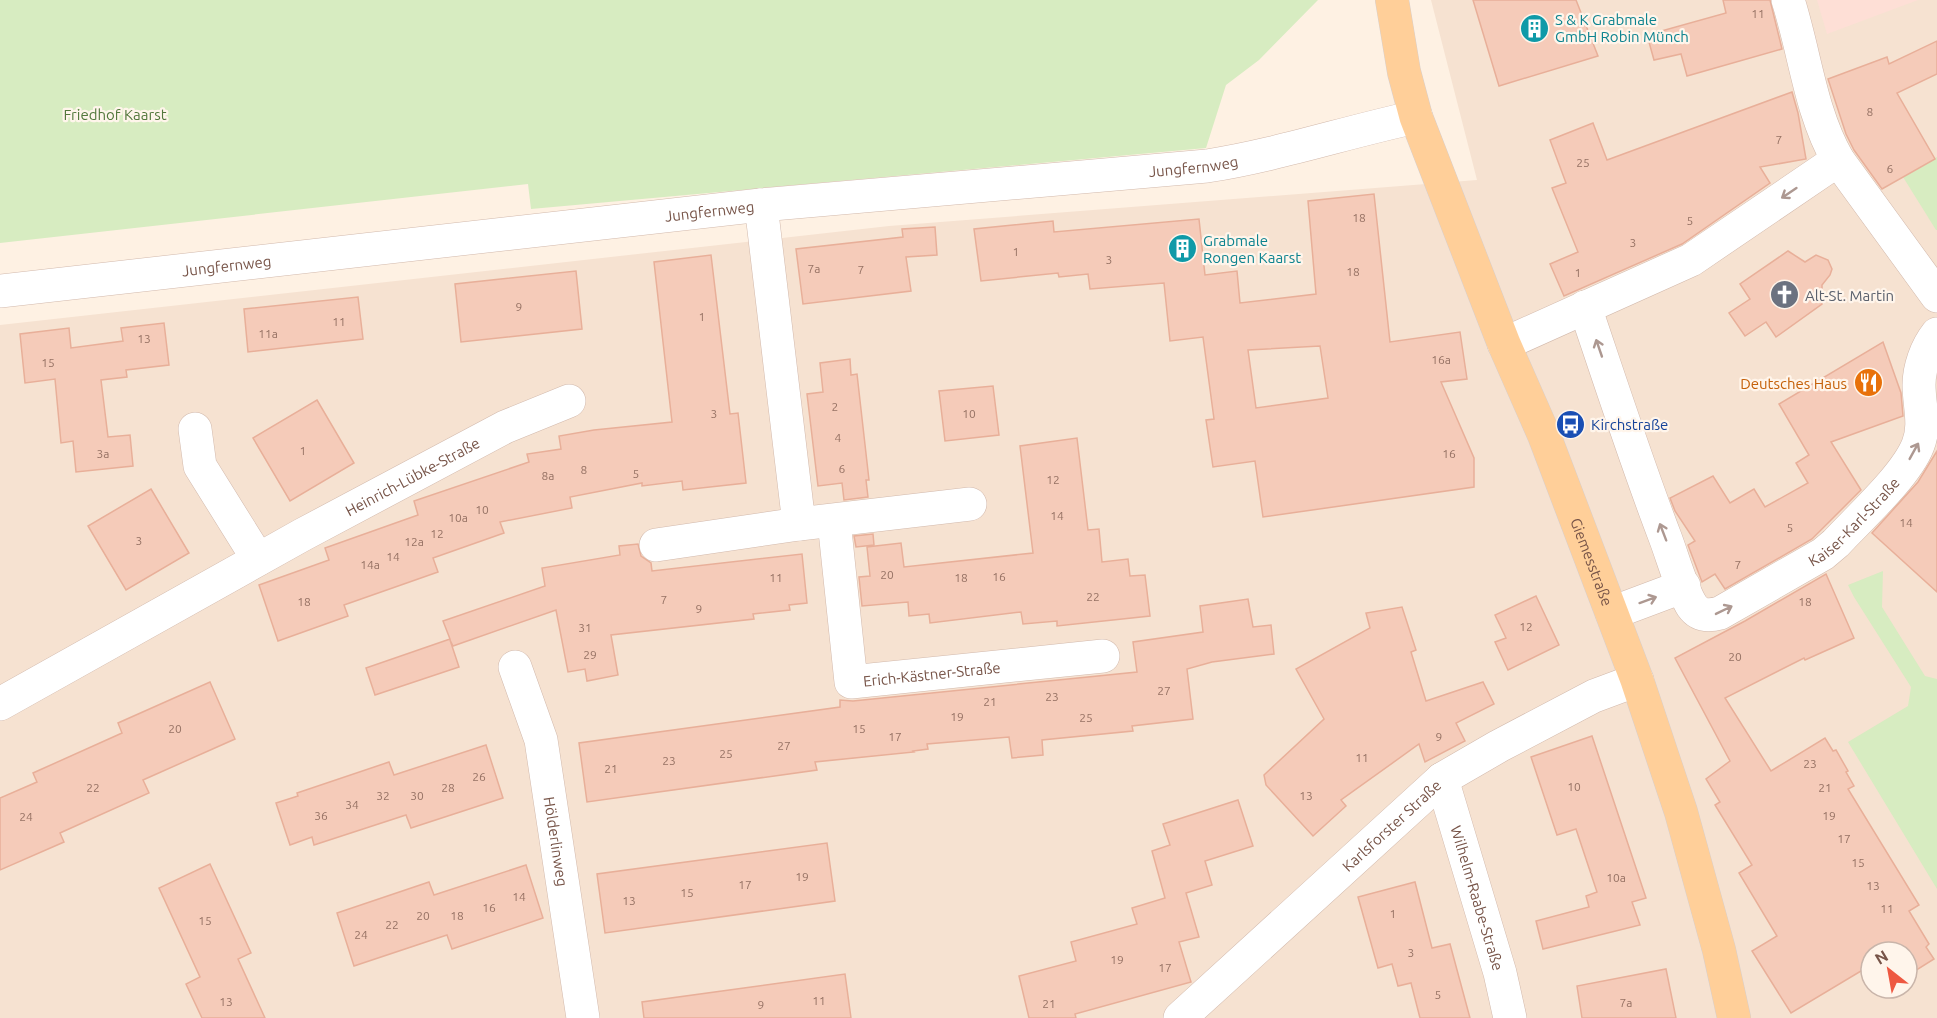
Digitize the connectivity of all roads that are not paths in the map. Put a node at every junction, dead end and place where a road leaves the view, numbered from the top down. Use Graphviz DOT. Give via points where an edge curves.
graph roads {
  1 [pos="1392,0"];
  2 [pos="1788,0"];
  3 [pos="1416,117"];
  4 [pos="1838,160"];
  5 [pos="761,205"];
  6 [pos="0,291"];
  7 [pos="1937,296"];
  8 [pos="1585,307"];
  9 [pos="1937,334"];
  10 [pos="1504,344"];
  11 [pos="569,401"];
  12 [pos="195,429"];
  13 [pos="970,504"];
  14 [pos="834,521"];
  15 [pos="799,524"];
  16 [pos="656,545"];
  17 [pos="258,559"];
  18 [pos="1684,586"];
  19 [pos="1612,613"];
  20 [pos="1103,656"];
  21 [pos="515,667"];
  22 [pos="1637,680"];
  23 [pos="0,704"];
  24 [pos="1443,779"];
  25 [pos="583,1018"];
  26 [pos="1180,1018"];
  27 [pos="1510,1018"];
  28 [pos="1734,1018"];
  1 -- 3 [label="main road, Giemesstraße"];
  2 -- 4 [label="street" via="1819,119"];
  3 -- 5 [label="street, Jungfernweg" via="1259,157 1207,166"];
  3 -- 10 [label="main road, Giemesstraße"];
  4 -- 7 [label="street"];
  4 -- 8 [label="street, one-way" via="1690,260"];
  5 -- 6 [label="street, Jungfernweg"];
  5 -- 15 [label="street"];
  8 -- 10 [label="street"];
  18 -- 8 [label="street, Kaiser-Karl-Straße, one-way" via="1647,491"];
  18 -- 9 [label="street, Kaiser-Karl-Straße, one-way" via="1691,605 1699,613 1720,614 1811,562 1836,543 1902,471 1918,444 1922,363"];
  10 -- 19 [label="main road, Giemesstraße" via="1544,435"];
  11 -- 17 [label="street, Heinrich-Lübke-Straße" via="505,427"];
  12 -- 17 [label="street" via="200,466"];
  13 -- 14 [label="street"];
  14 -- 15 [label="street"];
  14 -- 20 [label="street, Erich-Kästner-Straße" via="851,682"];
  15 -- 16 [label="street"];
  17 -- 23 [label="street, Heinrich-Lübke-Straße"];
  19 -- 18 [label="street, one-way"];
  19 -- 22 [label="main road, Giemesstraße"];
  21 -- 25 [label="street, Hölderlinweg" via="541,740"];
  22 -- 24 [label="street, Karlsforster Straße" via="1594,696"];
  22 -- 28 [label="main road, Giemesstraße" via="1681,812"];
  24 -- 26 [label="street, Karlsforster Straße"];
  24 -- 27 [label="street, Wilhelm-Raabe-Straße"];
}
